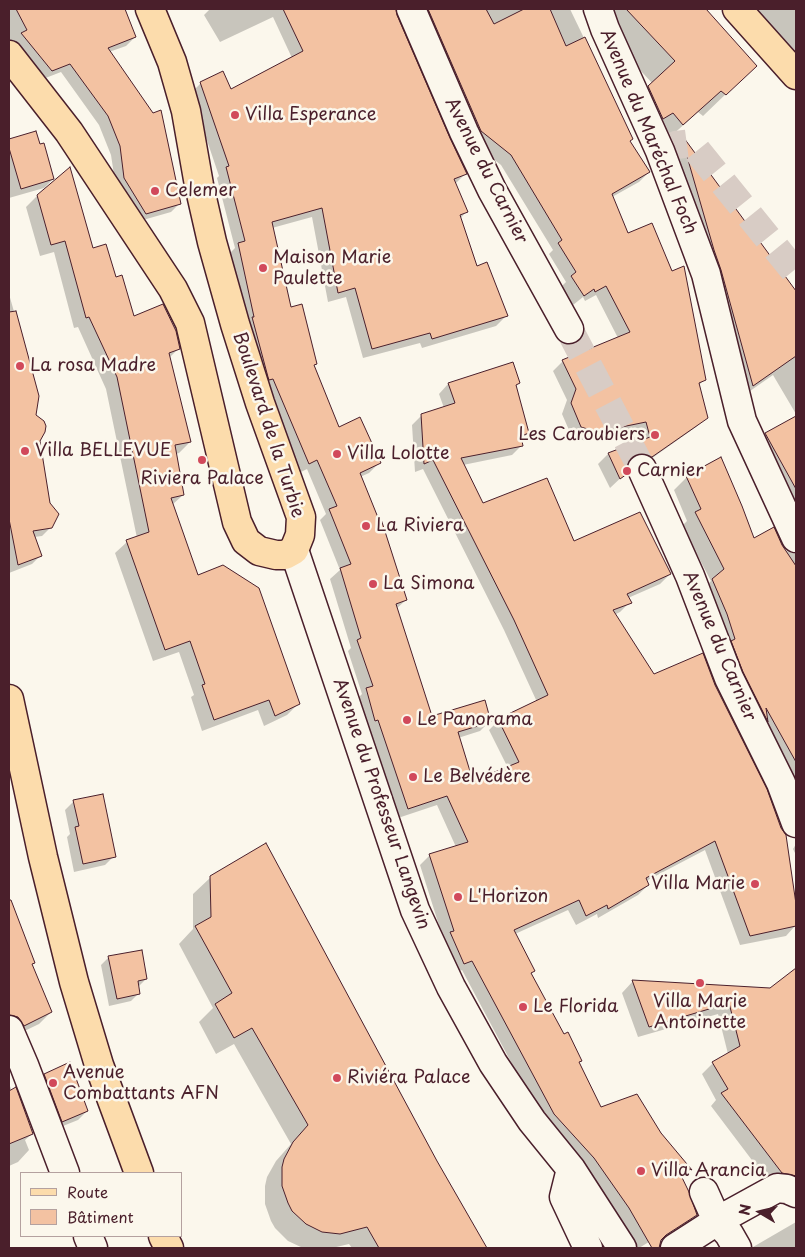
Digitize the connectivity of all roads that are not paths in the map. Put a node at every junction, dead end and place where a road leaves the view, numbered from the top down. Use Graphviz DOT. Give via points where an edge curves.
graph roads {
  1 [pos="150,9"];
  2 [pos="410,9"];
  3 [pos="598,9"];
  4 [pos="737,9"];
  5 [pos="9,55"];
  6 [pos="796,75"];
  7 [pos="569,330"];
  8 [pos="642,469"];
  9 [pos="796,538"];
  10 [pos="294,550"];
  11 [pos="9,699"];
  12 [pos="796,823"];
  13 [pos="9,1030"];
  14 [pos="571,1169"];
  15 [pos="65,1172"];
  16 [pos="139,1172"];
  17 [pos="704,1192"];
  18 [pos="796,1193"];
  19 [pos="717,1221"];
  20 [pos="588,1248"];
  21 [pos="622,1248"];
  22 [pos="675,1248"];
  23 [pos="737,1248"];
  1 -- 10 [label="main road, Boulevard de la Turbie" via="172,62 186,112 212,242 235,324 301,517 300,535"];
  2 -- 7 [label="street, Avenue du Carnier" via="488,182"];
  3 -- 9 [label="street, Avenue du Maréchal Foch" via="660,151 706,274 742,421"];
  4 -- 6 [label="main road"];
  5 -- 10 [label="main road" via="68,132 152,256 190,323 237,522 246,541 259,551 276,555"];
  8 -- 12 [label="street, Avenue du Carnier" via="690,576 729,678 781,783"];
  10 -- 14 [label="street, Avenue du Professeur Langevin" via="415,910 492,1063 532,1122"];
  11 -- 16 [label="main road" via="74,982 99,1065"];
  13 -- 15 [label="street"];
  14 -- 20 [label="street" via="564,1197"];
  14 -- 21 [label="street, Avenue du Professeur Langevin"];
  17 -- 19 [label="street"];
  18 -- 19 [label="street" via="777,1188"];
  19 -- 22 [label="street"];
  19 -- 23 [label="street"];
}
